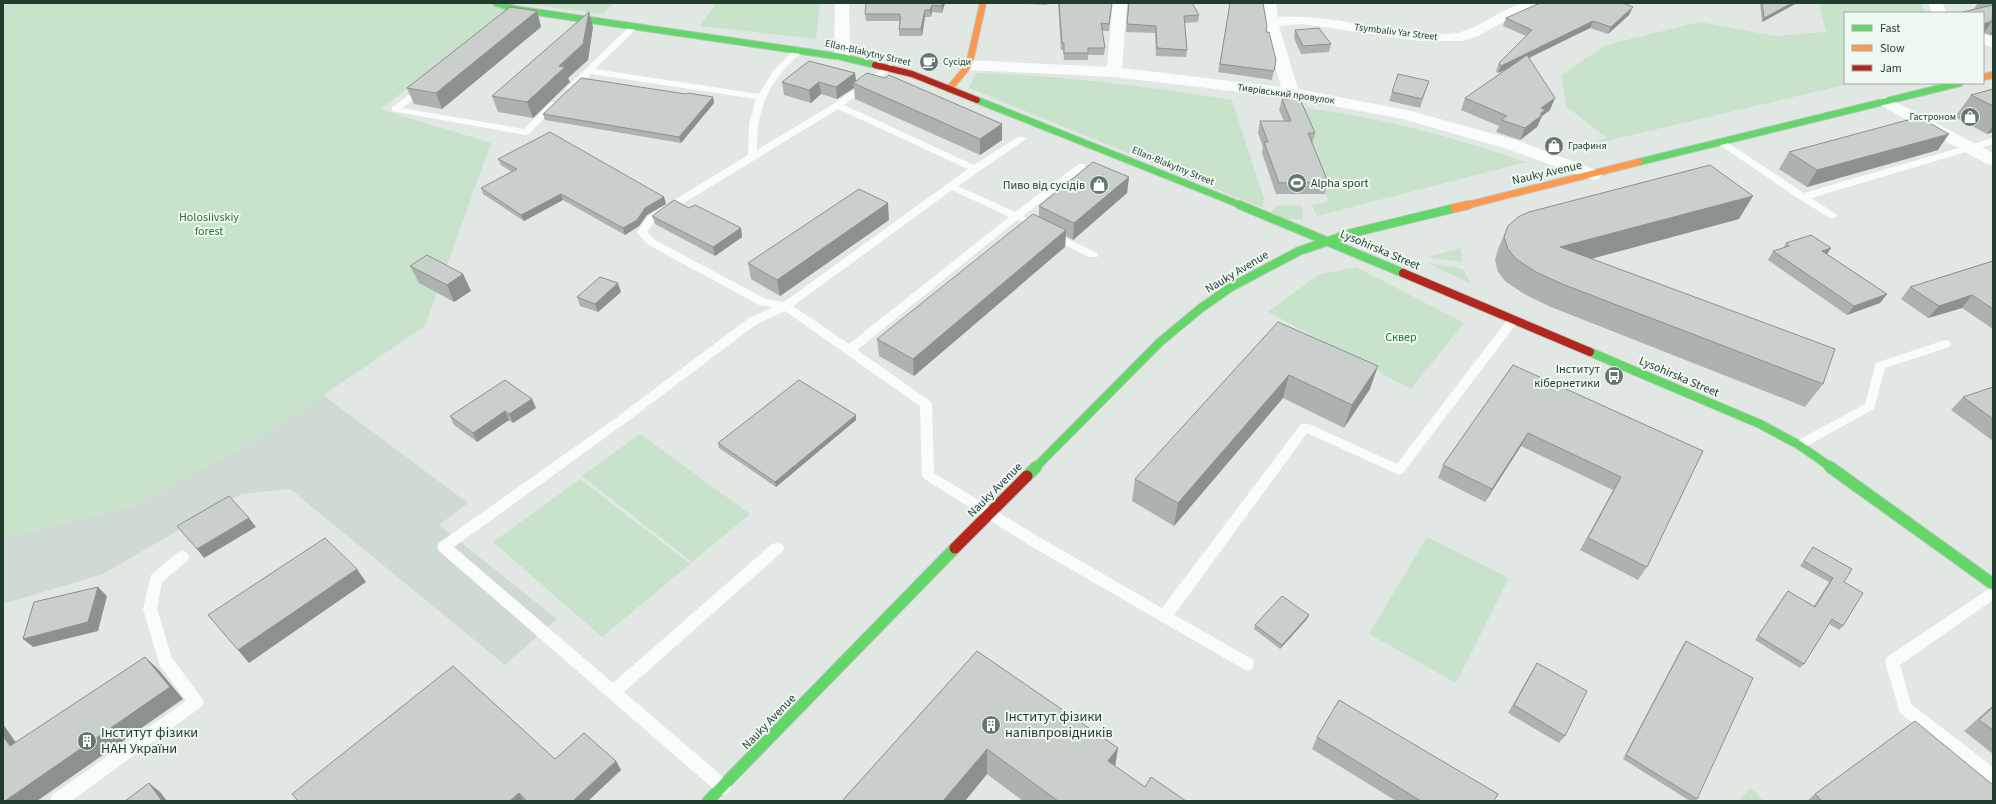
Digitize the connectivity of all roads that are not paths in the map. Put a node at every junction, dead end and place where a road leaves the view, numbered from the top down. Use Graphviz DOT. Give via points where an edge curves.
graph roads {
  1 [pos="496,3"];
  2 [pos="842,3"];
  3 [pos="983,3"];
  4 [pos="1120,3"];
  5 [pos="1269,3"];
  6 [pos="1538,3"];
  7 [pos="1935,3"];
  8 [pos="524,11"];
  9 [pos="1940,12"];
  10 [pos="512,20"];
  11 [pos="1271,22"];
  12 [pos="635,26"];
  13 [pos="1984,38"];
  14 [pos="1993,43"];
  15 [pos="799,50"];
  16 [pos="842,56"];
  17 [pos="969,65"];
  18 [pos="889,67"];
  19 [pos="589,71"];
  20 [pos="1114,72"];
  21 [pos="431,82"];
  22 [pos="1956,84"];
  23 [pos="949,88"];
  24 [pos="1291,93"];
  25 [pos="762,97"];
  26 [pos="1886,102"];
  27 [pos="838,105"];
  28 [pos="1021,139"];
  29 [pos="1993,141"];
  30 [pos="1722,143"];
  31 [pos="1970,148"];
  32 [pos="753,157"];
  33 [pos="1993,160"];
  34 [pos="1082,166"];
  35 [pos="975,168"];
  36 [pos="1593,175"];
  37 [pos="951,186"];
  38 [pos="1802,197"];
  39 [pos="1016,216"];
  40 [pos="1832,216"];
  41 [pos="1030,223"];
  42 [pos="1044,230"];
  43 [pos="1328,240"];
  44 [pos="1093,254"];
  45 [pos="786,306"];
  46 [pos="1514,319"];
  47 [pos="1945,344"];
  48 [pos="849,350"];
  49 [pos="1800,445"];
  50 [pos="989,514"];
  51 [pos="777,548"];
  52 [pos="182,557"];
  53 [pos="1993,584"];
  54 [pos="1993,592"];
  55 [pos="1164,617"];
  56 [pos="1247,664"];
  57 [pos="614,691"];
  58 [pos="1993,777"];
  59 [pos="723,787"];
  60 [pos="58,801"];
  61 [pos="708,801"];
  1 -- 8 [label="street, Ellan-Blakytny Street"];
  2 -- 16 [label="street"];
  3 -- 17 [label="street"];
  4 -- 20 [label="street"];
  5 -- 11 [label="street"];
  6 -- 11 [label="street, Tsymbaliv Yar Street" via="1508,14 1462,37 1448,38 1419,37 1303,20"];
  7 -- 9 [label="street"];
  8 -- 10 [label="lane"];
  8 -- 12 [label="street, Ellan-Blakytny Street"];
  11 -- 24 [label="street"];
  12 -- 15 [label="street, Ellan-Blakytny Street"];
  12 -- 19 [label="lane"];
  13 -- 14 [label="street"];
  15 -- 16 [label="street, Ellan-Blakytny Street"];
  15 -- 25 [label="lane" via="786,60 766,87"];
  16 -- 18 [label="street, Ellan-Blakytny Street"];
  17 -- 20 [label="street, Тиврівський провулок"];
  17 -- 23 [label="street"];
  18 -- 23 [label="street, Ellan-Blakytny Street"];
  18 -- 27 [label="lane"];
  19 -- 21 [label="lane" via="526,132 394,109"];
  19 -- 25 [label="lane"];
  20 -- 24 [label="street, Тиврівський провулок"];
  22 -- 26 [label="street, Nauky Avenue"];
  23 -- 43 [label="street, Ellan-Blakytny Street"];
  24 -- 36 [label="street, Тиврівський провулок" via="1405,114 1513,145"];
  25 -- 32 [label="lane" via="754,119"];
  26 -- 30 [label="street, Nauky Avenue"];
  26 -- 31 [label="street"];
  27 -- 32 [label="lane"];
  27 -- 35 [label="lane"];
  28 -- 35 [label="lane"];
  29 -- 31 [label="lane"];
  30 -- 36 [label="street, Nauky Avenue"];
  30 -- 38 [label="lane"];
  31 -- 33 [label="street"];
  31 -- 38 [label="lane"];
  32 -- 45 [label="lane" via="652,218 642,232 651,242 763,302"];
  34 -- 39 [label="lane"];
  35 -- 37 [label="lane"];
  36 -- 43 [label="street, Nauky Avenue"];
  37 -- 39 [label="lane"];
  37 -- 45 [label="lane"];
  38 -- 40 [label="lane"];
  39 -- 41 [label="lane"];
  39 -- 48 [label="lane"];
  42 -- 44 [label="lane"];
  43 -- 46 [label="street, Lysohirska Street"];
  43 -- 50 [label="street, Nauky Avenue" via="1299,251 1260,271 1201,308 1160,342"];
  45 -- 48 [label="lane"];
  45 -- 57 [label="lane" via="753,321 620,421 444,547"];
  46 -- 49 [label="street, Lysohirska Street" via="1760,424"];
  46 -- 55 [label="lane" via="1399,470 1305,428"];
  47 -- 49 [label="lane" via="1880,366 1870,406"];
  48 -- 50 [label="lane" via="926,404 928,475"];
  49 -- 53 [label="street, Lysohirska Street"];
  50 -- 55 [label="lane"];
  50 -- 59 [label="street, Nauky Avenue"];
  51 -- 57 [label="lane"];
  52 -- 60 [label="lane" via="156,580 150,609 165,661 196,702"];
  54 -- 58 [label="lane" via="1892,662 1905,708"];
  55 -- 56 [label="lane"];
  57 -- 59 [label="lane"];
  59 -- 61 [label="street, Nauky Avenue"];
}
